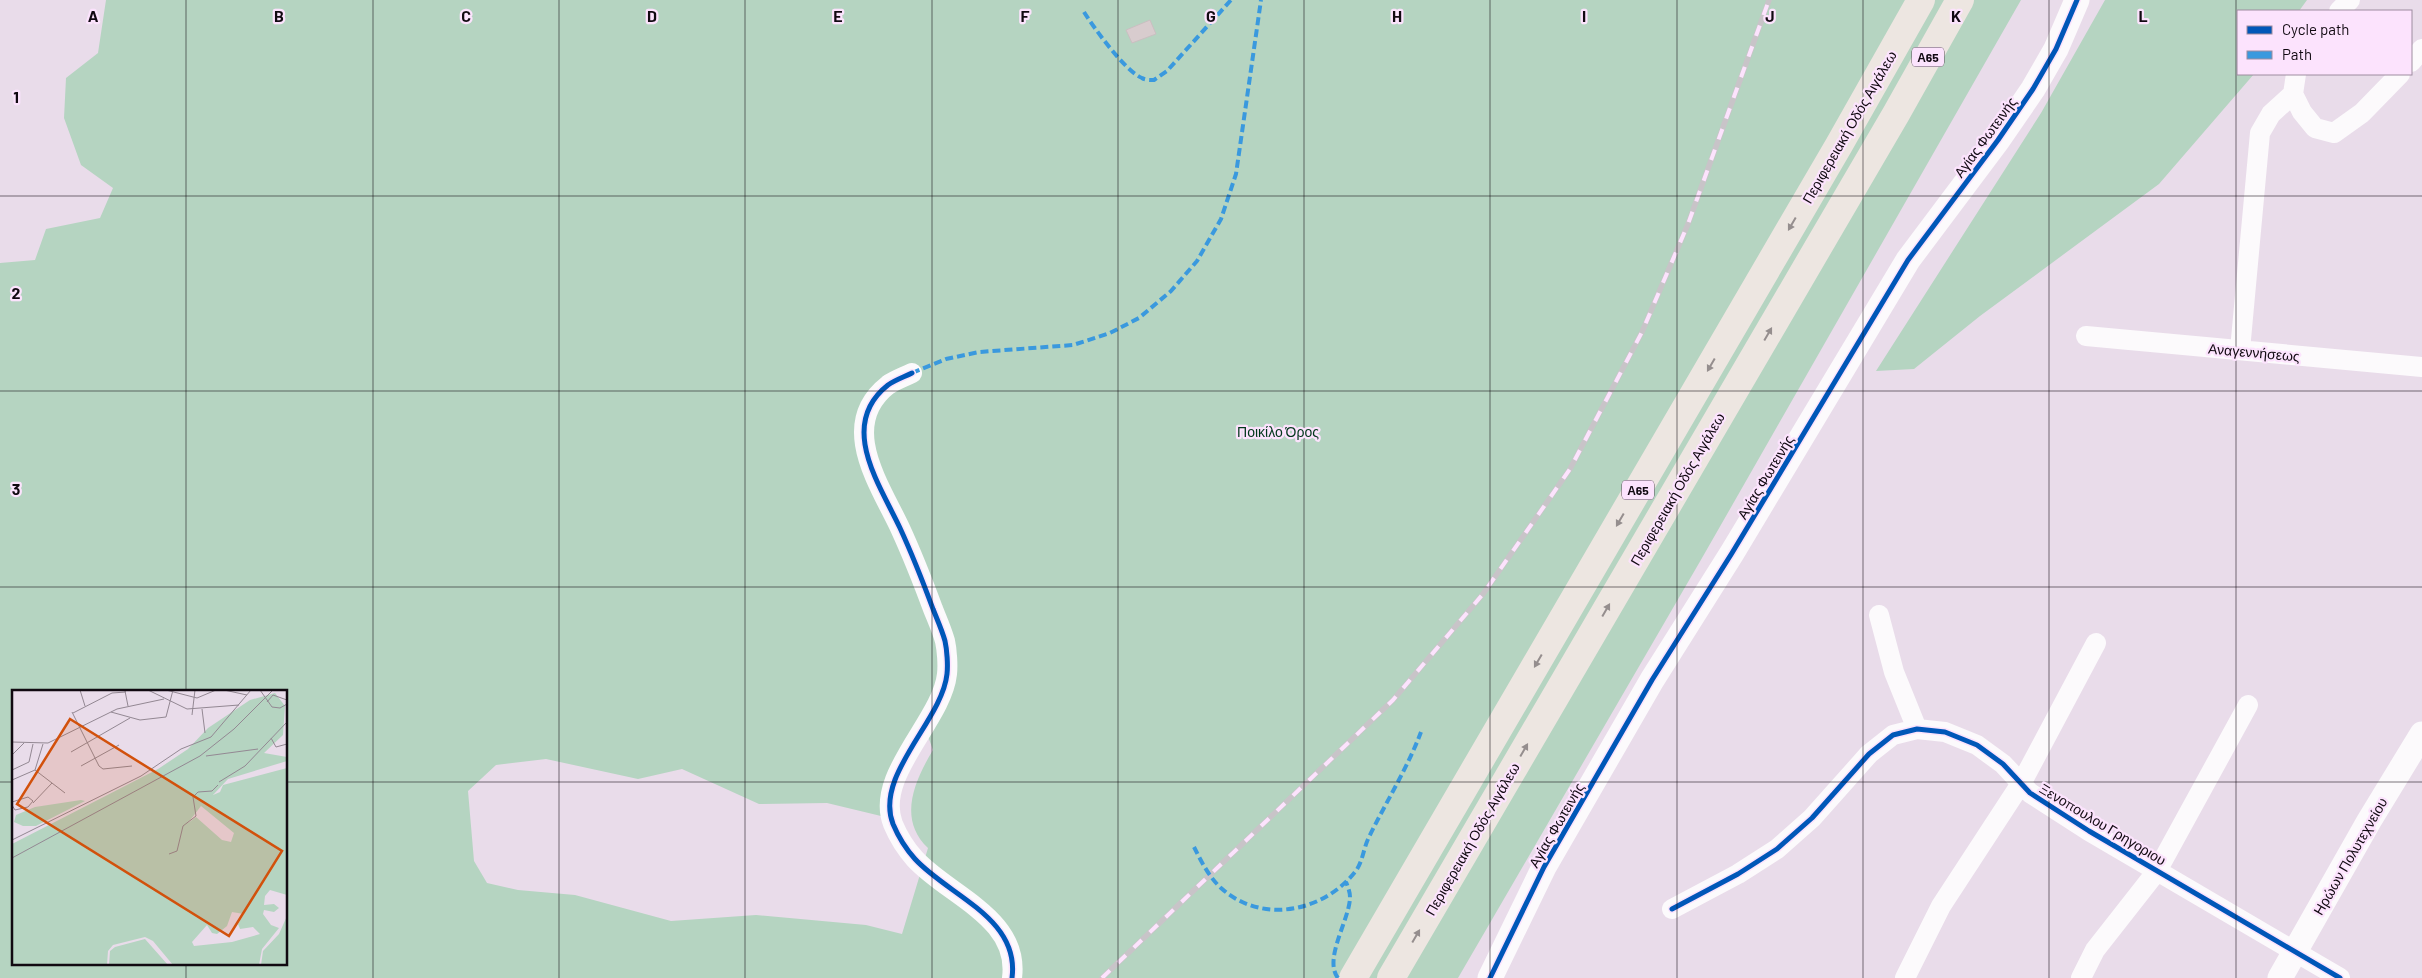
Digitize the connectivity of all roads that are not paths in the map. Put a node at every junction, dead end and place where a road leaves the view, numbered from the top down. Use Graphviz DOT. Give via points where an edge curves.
graph roads {
  1 [pos="1921,0"];
  2 [pos="1960,0"];
  3 [pos="2077,0"];
  4 [pos="2350,0"];
  5 [pos="2340,10"];
  6 [pos="2422,49"];
  7 [pos="2412,61"];
  8 [pos="2296,75"];
  9 [pos="2399,75"];
  10 [pos="2292,94"];
  11 [pos="2086,336"];
  12 [pos="2240,350"];
  13 [pos="2422,367"];
  14 [pos="912,373"];
  15 [pos="1879,615"];
  16 [pos="2096,643"];
  17 [pos="2248,705"];
  18 [pos="1917,729"];
  19 [pos="2422,734"];
  20 [pos="2022,782"];
  21 [pos="2157,871"];
  22 [pos="1672,909"];
  23 [pos="2295,951"];
  24 [pos="1012,978"];
  25 [pos="1353,978"];
  26 [pos="1391,978"];
  27 [pos="1490,978"];
  28 [pos="1905,978"];
  29 [pos="2081,978"];
  30 [pos="2280,978"];
  31 [pos="2340,978"];
  1 -- 25 [label="highway, Περιφερειακή Οδός Αιγάλεω / Α65, one-way"];
  26 -- 2 [label="highway, Περιφερειακή Οδός Αιγάλεω / Α65, one-way"];
  3 -- 27 [label="street, Αγίας Φωτεινής" via="2056,49 2033,89 1908,260 1652,680 1544,867"];
  4 -- 5 [label="street"];
  6 -- 7 [label="street"];
  8 -- 10 [label="street"];
  9 -- 10 [label="street" via="2362,113 2334,133 2315,128"];
  10 -- 12 [label="street" via="2271,114 2260,133"];
  11 -- 12 [label="street, Αναγεννήσεως"];
  12 -- 13 [label="street, Αναγεννήσεως"];
  14 -- 24 [label="street" via="889,384 875,397 866,417 864,442 871,471 900,528 945,641 947,675 938,702 895,782 890,800 892,822 915,859 1004,935 1014,962"];
  15 -- 18 [label="street" via="1894,672"];
  16 -- 20 [label="street"];
  17 -- 21 [label="street"];
  18 -- 20 [label="street, Ξενοπουλου Γρηγοριου" via="1945,732 1977,745"];
  18 -- 22 [label="street, Ξενοπουλου Γρηγοριου" via="1893,735 1869,754 1812,818 1778,848 1738,874"];
  19 -- 23 [label="street, Ηρώων Πολυτεχνείου"];
  20 -- 21 [label="street, Ξενοπουλου Γρηγοριου" via="2030,793"];
  20 -- 28 [label="street" via="1941,906"];
  21 -- 23 [label="street, Ξενοπουλου Γρηγοριου"];
  21 -- 29 [label="street" via="2095,950"];
  23 -- 30 [label="street, Ηρώων Πολυτεχνείου"];
  23 -- 31 [label="street, Ξενοπουλου Γρηγοριου"];
}
